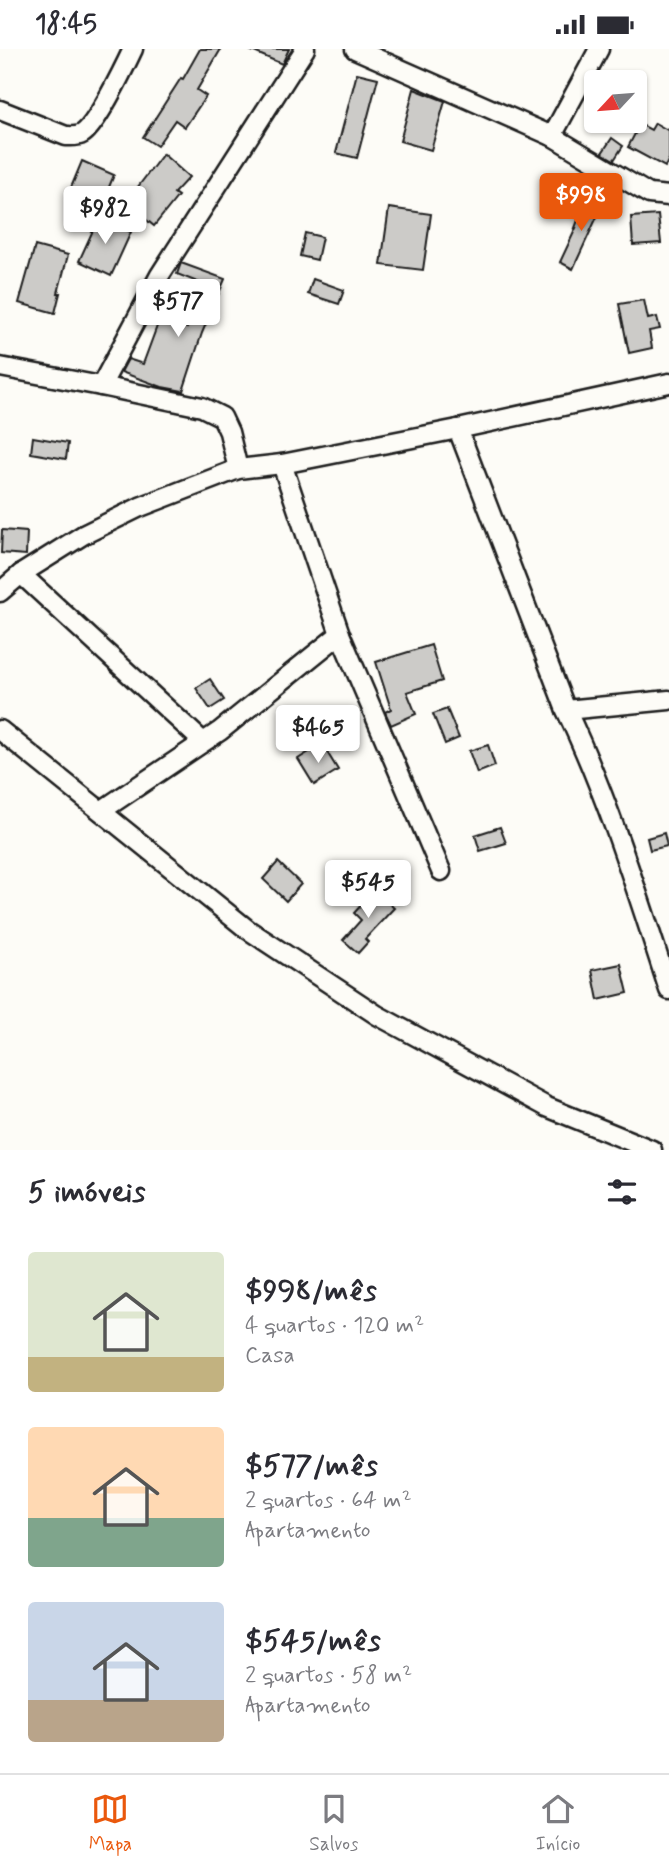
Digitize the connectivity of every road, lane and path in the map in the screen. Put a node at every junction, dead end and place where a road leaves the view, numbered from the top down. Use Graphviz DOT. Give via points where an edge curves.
graph roads {
  1 [pos="133,49"];
  2 [pos="304,49"];
  3 [pos="355,49"];
  4 [pos="598,49"];
  5 [pos="0,110"];
  6 [pos="552,136"];
  7 [pos="669,196"];
  8 [pos="0,367"];
  9 [pos="669,383"];
  10 [pos="102,386"];
  11 [pos="458,429"];
  12 [pos="282,464"];
  13 [pos="238,469"];
  14 [pos="21,575"];
  15 [pos="0,592"];
  16 [pos="340,634"];
  17 [pos="669,700"];
  18 [pos="566,710"];
  19 [pos="0,730"];
  20 [pos="203,742"];
  21 [pos="101,811"];
  22 [pos="441,871"];
  23 [pos="669,990"];
  24 [pos="652,1150"];
  1 -- 5 [label="street" via="91,127 82,134 66,136"];
  2 -- 10 [label="street" via="160,275"];
  3 -- 6 [label="street"];
  4 -- 6 [label="street"];
  6 -- 7 [label="street" via="649,194"];
  8 -- 10 [label="street"];
  9 -- 11 [label="street"];
  10 -- 13 [label="street" via="202,407 222,417"];
  11 -- 12 [label="street"];
  11 -- 18 [label="street"];
  12 -- 13 [label="street"];
  12 -- 16 [label="street"];
  13 -- 14 [label="street" via="117,518"];
  14 -- 15 [label="street"];
  14 -- 20 [label="street"];
  16 -- 20 [label="street"];
  16 -- 22 [label="street"];
  17 -- 18 [label="street"];
  18 -- 23 [label="street" via="628,864"];
  19 -- 21 [label="street"];
  20 -- 21 [label="street"];
  21 -- 24 [label="street" via="247,929 377,1015 547,1107"];
}
